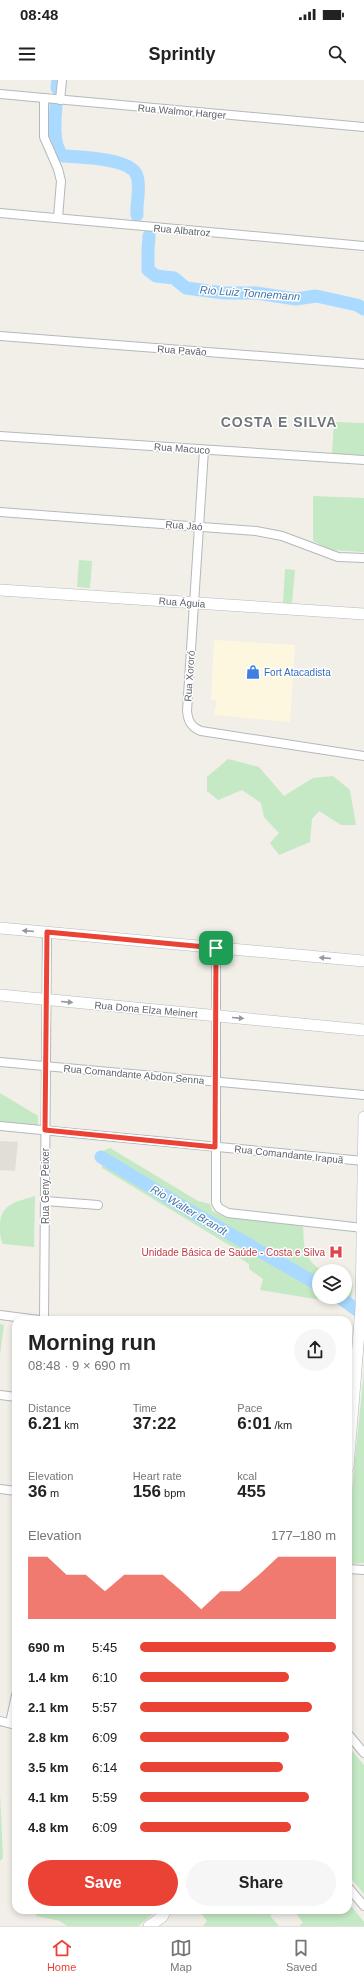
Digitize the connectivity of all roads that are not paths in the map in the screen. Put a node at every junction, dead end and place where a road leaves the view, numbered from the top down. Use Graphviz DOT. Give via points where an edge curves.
graph roads {
  1 [pos="62,80"];
  2 [pos="0,94"];
  3 [pos="44,98"];
  4 [pos="60,100"];
  5 [pos="364,127"];
  6 [pos="0,213"];
  7 [pos="58,218"];
  8 [pos="364,246"];
  9 [pos="0,336"];
  10 [pos="364,364"];
  11 [pos="0,436"];
  12 [pos="204,450"];
  13 [pos="364,460"];
  14 [pos="0,512"];
  15 [pos="199,526"];
  16 [pos="364,558"];
  17 [pos="0,590"];
  18 [pos="194,603"];
  19 [pos="364,614"];
  20 [pos="364,756"];
  21 [pos="0,928"];
  22 [pos="47,932"];
  23 [pos="216,948"];
  24 [pos="364,961"];
  25 [pos="0,995"];
  26 [pos="46,1000"];
  27 [pos="216,1016"];
  28 [pos="364,1030"];
  29 [pos="0,1062"];
  30 [pos="46,1066"];
  31 [pos="216,1082"];
  32 [pos="364,1095"];
  33 [pos="364,1117"];
  34 [pos="0,1126"];
  35 [pos="45,1130"];
  36 [pos="215,1147"];
  37 [pos="364,1161"];
  38 [pos="364,1165"];
  39 [pos="45,1201"];
  40 [pos="98,1205"];
  41 [pos="363,1228"];
  42 [pos="363,1260"];
  43 [pos="363,1294"];
  44 [pos="0,1316"];
  45 [pos="44,1316"];
  46 [pos="12,1317"];
  47 [pos="362,1318"];
  48 [pos="353,1357"];
  49 [pos="352,1384"];
  50 [pos="0,1395"];
  51 [pos="12,1396"];
  52 [pos="0,1489"];
  53 [pos="12,1490"];
  54 [pos="352,1570"];
  55 [pos="364,1570"];
  56 [pos="0,1722"];
  57 [pos="12,1724"];
  58 [pos="352,1739"];
  59 [pos="364,1753"];
  60 [pos="352,1892"];
  61 [pos="364,1906"];
  62 [pos="163,1918"];
  63 [pos="149,1926"];
  1 -- 4 [label="street"];
  2 -- 3 [label="street, Rua Walmor Harger"];
  3 -- 4 [label="street, Rua Walmor Harger"];
  3 -- 7 [label="street" via="44,137 61,181"];
  4 -- 5 [label="street, Rua Walmor Harger"];
  6 -- 7 [label="street, Rua Albatroz"];
  7 -- 8 [label="street, Rua Albatroz"];
  9 -- 10 [label="street, Rua Pavão"];
  11 -- 12 [label="street, Rua Macuco"];
  12 -- 13 [label="street, Rua Macuco"];
  12 -- 15 [label="street, Rua Xororó"];
  14 -- 15 [label="street, Rua Jaó"];
  15 -- 16 [label="street, Rua Jaó" via="269,532 332,556"];
  15 -- 18 [label="street, Rua Xororó"];
  17 -- 18 [label="street, Rua Águia"];
  18 -- 19 [label="street, Rua Águia"];
  18 -- 20 [label="street, Rua Xororó" via="187,711 192,726 201,731"];
  22 -- 21 [label="street, one-way"];
  22 -- 23 [label="street"];
  22 -- 26 [label="street, Rua Geny Peixer"];
  24 -- 23 [label="street, one-way"];
  23 -- 27 [label="street"];
  25 -- 26 [label="street, Rua Dona Elza Meinert"];
  26 -- 27 [label="street, Rua Dona Elza Meinert, one-way"];
  26 -- 30 [label="street, Rua Geny Peixer"];
  27 -- 28 [label="street, Rua Dona Elza Meinert, one-way"];
  27 -- 31 [label="street"];
  29 -- 30 [label="street, Rua Comandante Abdon Senna"];
  30 -- 31 [label="street, Rua Comandante Abdon Senna"];
  30 -- 35 [label="street, Rua Geny Peixer"];
  31 -- 32 [label="street, Rua Comandante Abdon Senna"];
  31 -- 36 [label="street"];
  33 -- 37 [label="street"];
  34 -- 35 [label="street, Rua Comandante Irapuã"];
  35 -- 36 [label="street, Rua Comandante Irapuã"];
  35 -- 39 [label="street, Rua Geny Peixer"];
  36 -- 37 [label="street, Rua Comandante Irapuã"];
  36 -- 41 [label="street" via="215,1196 219,1208 228,1213"];
  37 -- 38 [label="street"];
  37 -- 41 [label="street"];
  39 -- 40 [label="street"];
  39 -- 45 [label="street, Rua Geny Peixer"];
  41 -- 42 [label="street"];
  42 -- 43 [label="street"];
  43 -- 47 [label="street"];
  44 -- 46 [label="street"];
  47 -- 48 [label="street"];
  48 -- 49 [label="street"];
  50 -- 51 [label="street"];
  52 -- 53 [label="street"];
  54 -- 55 [label="street"];
  56 -- 57 [label="street"];
  58 -- 59 [label="street"];
  60 -- 61 [label="street"];
  62 -- 63 [label="street"];
}
